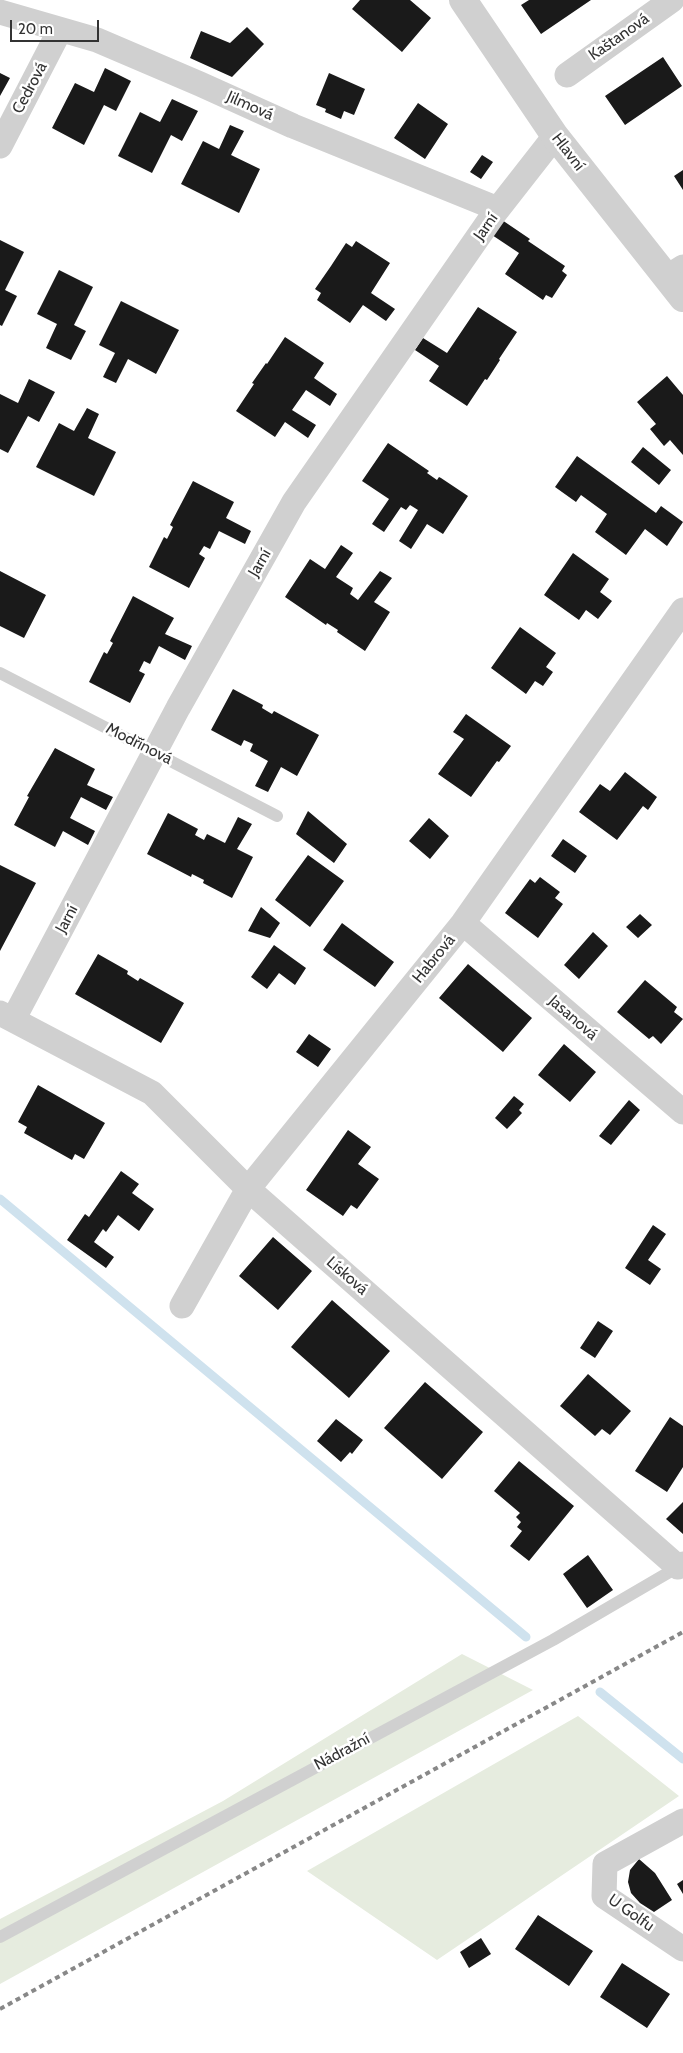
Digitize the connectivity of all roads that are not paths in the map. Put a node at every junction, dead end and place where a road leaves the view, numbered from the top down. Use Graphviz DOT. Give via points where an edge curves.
graph roads {
  1 [pos="463,0"];
  2 [pos="672,0"];
  3 [pos="0,12"];
  4 [pos="60,30"];
  5 [pos="567,75"];
  6 [pos="555,136"];
  7 [pos="0,146"];
  8 [pos="498,209"];
  9 [pos="678,280"];
  10 [pos="683,610"];
  11 [pos="0,673"];
  12 [pos="155,752"];
  13 [pos="277,816"];
  14 [pos="463,923"];
  15 [pos="7,1017"];
  16 [pos="683,1112"];
  17 [pos="248,1190"];
  18 [pos="182,1306"];
  19 [pos="680,1565"];
  20 [pos="683,1821"];
  21 [pos="0,1937"];
  22 [pos="683,1949"];
  1 -- 6 [label="street, Hlavní"];
  2 -- 5 [label="street, Kaštanová"];
  3 -- 4 [label="street, Jilmová"];
  4 -- 7 [label="street, Cedrová"];
  4 -- 8 [label="street, Jilmová" via="97,40 293,126"];
  6 -- 8 [label="street, Jarní"];
  6 -- 9 [label="street, Hlavní"];
  8 -- 12 [label="street, Jarní" via="294,502"];
  10 -- 14 [label="street, Habrová"];
  11 -- 12 [label="lane, Modřínová"];
  12 -- 13 [label="lane, Modřínová"];
  12 -- 15 [label="street, Jarní"];
  14 -- 16 [label="street, Jasanová"];
  14 -- 17 [label="street, Habrová"];
  15 -- 17 [label="street, Lísková" via="152,1093"];
  17 -- 18 [label="street, Habrová"];
  17 -- 19 [label="street, Lísková"];
  19 -- 21 [label="lane, Nádražní" via="552,1640"];
  20 -- 22 [label="street, U Golfu" via="605,1864 604,1896"];
}
